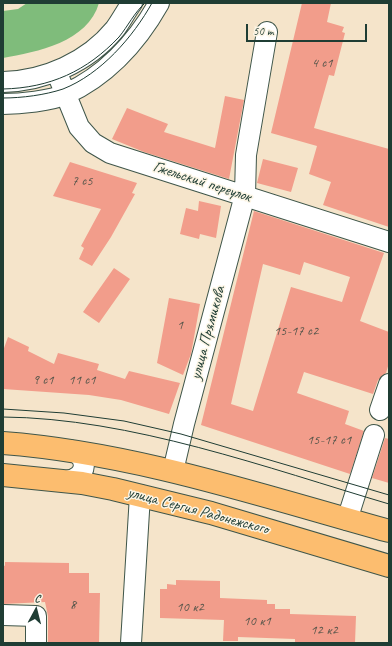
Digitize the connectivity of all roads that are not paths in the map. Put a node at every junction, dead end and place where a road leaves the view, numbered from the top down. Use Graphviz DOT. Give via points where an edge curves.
graph roads {
  1 [pos="132,3"];
  2 [pos="159,3"];
  3 [pos="267,32"];
  4 [pos="57,72"];
  5 [pos="3,82"];
  6 [pos="3,104"];
  7 [pos="245,195"];
  8 [pos="389,242"];
  9 [pos="389,384"];
  10 [pos="380,410"];
  11 [pos="374,435"];
  12 [pos="3,443"];
  13 [pos="69,450"];
  14 [pos="173,471"];
  15 [pos="3,475"];
  16 [pos="67,481"];
  17 [pos="140,495"];
  18 [pos="346,520"];
  19 [pos="389,531"];
  20 [pos="389,566"];
  21 [pos="3,615"];
  22 [pos="36,643"];
  23 [pos="132,643"];
  1 -- 4 [label="street" via="114,30 91,52"];
  2 -- 6 [label="street" via="132,44 105,70 66,94 20,104"];
  3 -- 7 [label="street, улица Прямикова" via="246,155"];
  4 -- 5 [label="street"];
  4 -- 7 [label="street, Гжельский переулок" via="79,127 93,143 110,153"];
  7 -- 8 [label="street, Гжельский переулок"];
  7 -- 14 [label="street, улица Прямикова"];
  9 -- 10 [label="street"];
  11 -- 18 [label="street"];
  12 -- 13 [label="main road, улица Сергия Радонежского"];
  13 -- 14 [label="main road, улица Сергия Радонежского"];
  13 -- 16 [label="street" via="81,456 84,466 80,476"];
  14 -- 18 [label="main road, улица Сергия Радонежского"];
  15 -- 16 [label="main road, улица Сергия Радонежского"];
  16 -- 17 [label="main road, улица Сергия Радонежского"];
  17 -- 20 [label="main road, улица Сергия Радонежского"];
  17 -- 23 [label="street"];
  18 -- 19 [label="main road, улица Сергия Радонежского"];
  21 -- 22 [label="street" via="36,616"];
}
